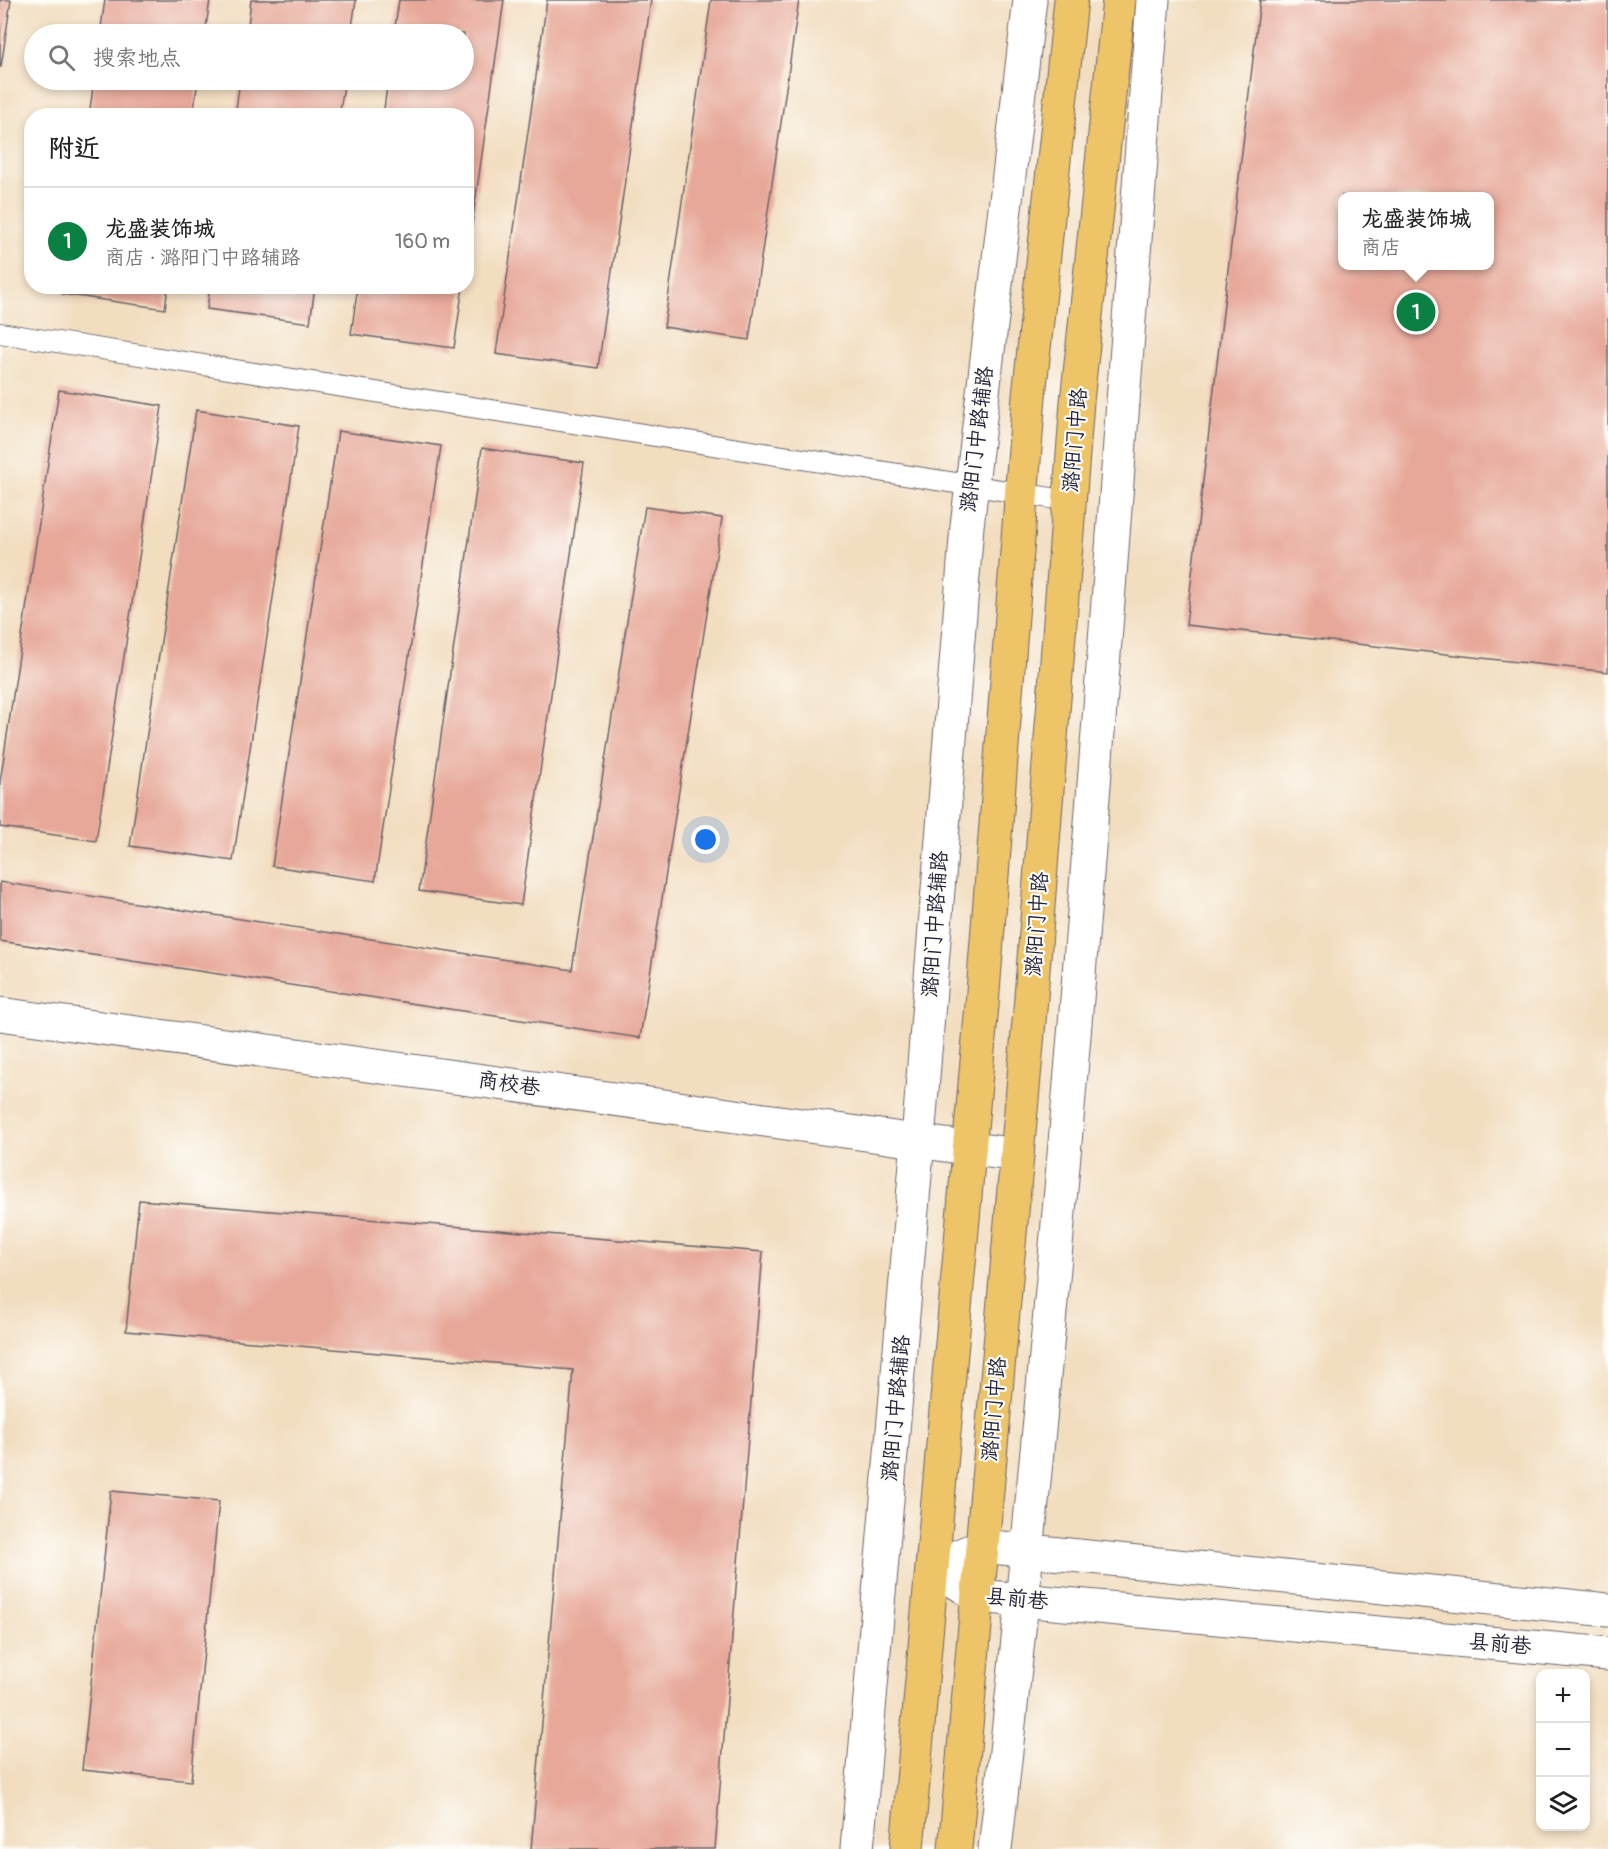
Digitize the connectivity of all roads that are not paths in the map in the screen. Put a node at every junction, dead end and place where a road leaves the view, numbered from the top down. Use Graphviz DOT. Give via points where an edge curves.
graph roads {
  1 [pos="1030,0"];
  2 [pos="1071,0"];
  3 [pos="1119,0"];
  4 [pos="1152,0"];
  5 [pos="0,333"];
  6 [pos="972,484"];
  7 [pos="1022,494"];
  8 [pos="1070,501"];
  9 [pos="0,1014"];
  10 [pos="918,1140"];
  11 [pos="969,1148"];
  12 [pos="1017,1155"];
  13 [pos="982,1546"];
  14 [pos="1029,1551"];
  15 [pos="933,1567"];
  16 [pos="978,1596"];
  17 [pos="1023,1600"];
  18 [pos="1608,1610"];
  19 [pos="1608,1654"];
  20 [pos="857,1849"];
  21 [pos="908,1849"];
  22 [pos="955,1849"];
  23 [pos="995,1849"];
  1 -- 6 [label="street, 潞阳门中路辅路"];
  2 -- 7 [label="main road"];
  3 -- 8 [label="main road, 潞阳门中路"];
  4 -- 14 [label="street" via="1098,732"];
  5 -- 6 [label="lane"];
  6 -- 7 [label="lane"];
  6 -- 10 [label="street, 潞阳门中路辅路"];
  7 -- 8 [label="lane"];
  7 -- 11 [label="main road"];
  8 -- 12 [label="main road, 潞阳门中路"];
  9 -- 10 [label="street, 商校巷"];
  10 -- 11 [label="street, 商校巷"];
  10 -- 20 [label="street, 潞阳门中路辅路"];
  11 -- 12 [label="street, 商校巷"];
  11 -- 15 [label="main road"];
  12 -- 13 [label="main road, 潞阳门中路"];
  13 -- 14 [label="street"];
  13 -- 15 [label="street"];
  13 -- 16 [label="main road, 潞阳门中路"];
  14 -- 17 [label="street"];
  14 -- 18 [label="street"];
  15 -- 16 [label="street, 县前巷"];
  15 -- 21 [label="main road"];
  16 -- 17 [label="street, 县前巷"];
  16 -- 22 [label="main road, 潞阳门中路"];
  17 -- 19 [label="street, 县前巷"];
  17 -- 23 [label="street"];
}
